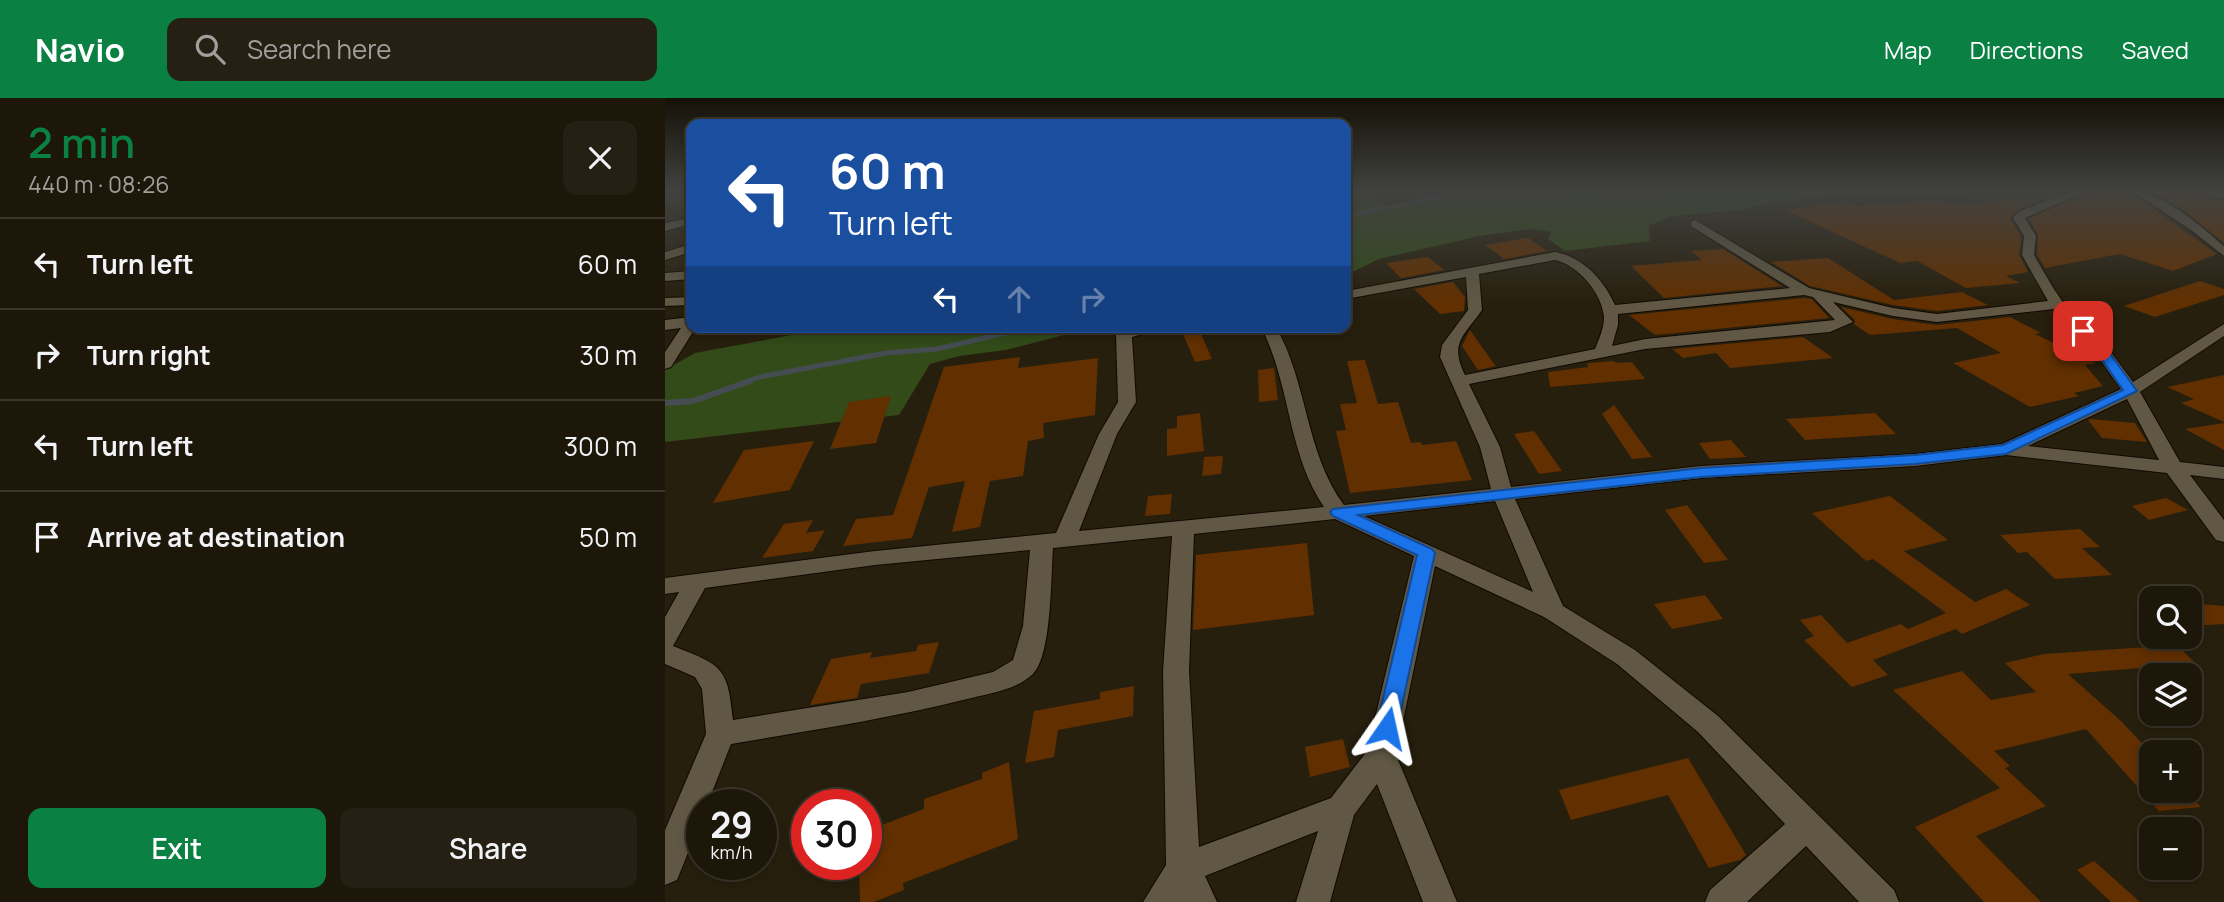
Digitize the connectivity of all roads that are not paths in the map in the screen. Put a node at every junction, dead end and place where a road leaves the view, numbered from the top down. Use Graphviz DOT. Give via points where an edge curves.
graph roads {
  1 [pos="1703,229"];
  2 [pos="2025,229"];
  3 [pos="2197,229"];
  4 [pos="686,249"];
  5 [pos="2224,253"];
  6 [pos="667,254"];
  7 [pos="1472,272"];
  8 [pos="686,275"];
  9 [pos="665,277"];
  10 [pos="1812,293"];
  11 [pos="1351,294"];
  12 [pos="686,301"];
  13 [pos="665,302"];
  14 [pos="2057,304"];
  15 [pos="1610,310"];
  16 [pos="686,323"];
  17 [pos="665,325"];
  18 [pos="2224,329"];
  19 [pos="686,330"];
  20 [pos="1128,333"];
  21 [pos="1272,333"];
  22 [pos="1602,354"];
  23 [pos="668,355"];
  24 [pos="1458,381"];
  25 [pos="2131,391"];
  26 [pos="2006,449"];
  27 [pos="2173,467"];
  28 [pos="2224,473"];
  29 [pos="1503,494"];
  30 [pos="1338,512"];
  31 [pos="1183,528"];
  32 [pos="2224,535"];
  33 [pos="1054,540"];
  34 [pos="1426,553"];
  35 [pos="697,582"];
  36 [pos="665,586"];
  37 [pos="1553,611"];
  38 [pos="665,639"];
  39 [pos="665,653"];
  40 [pos="720,734"];
  41 [pos="1381,755"];
  42 [pos="1340,810"];
  43 [pos="1807,825"];
  44 [pos="665,869"];
  45 [pos="1183,869"];
  46 [pos="1160,902"];
  47 [pos="1200,902"];
  48 [pos="1313,902"];
  49 [pos="1440,902"];
  50 [pos="1722,902"];
  51 [pos="1882,902"];
  1 -- 10 [label="street"];
  2 -- 14 [label="street" via="2030,236 2028,254"];
  3 -- 5 [label="street"];
  4 -- 6 [label="street"];
  7 -- 11 [label="street"];
  7 -- 15 [label="street" via="1565,257 1595,282"];
  7 -- 24 [label="street" via="1475,310 1450,345 1448,357"];
  8 -- 9 [label="street"];
  10 -- 14 [label="street" via="1937,318"];
  10 -- 15 [label="street"];
  10 -- 22 [label="street" via="1845,322 1645,344"];
  12 -- 13 [label="street"];
  14 -- 25 [label="street" via="2099,347"];
  15 -- 22 [label="street"];
  16 -- 17 [label="street"];
  18 -- 25 [label="street"];
  19 -- 23 [label="street"];
  20 -- 33 [label="street" via="1124,335 1127,402"];
  21 -- 30 [label="street" via="1290,377 1313,470"];
  22 -- 24 [label="street"];
  24 -- 29 [label="street" via="1490,447"];
  25 -- 26 [label="street"];
  25 -- 27 [label="street"];
  26 -- 27 [label="street"];
  26 -- 29 [label="street" via="1915,460 1701,472"];
  27 -- 28 [label="street"];
  27 -- 32 [label="street"];
  29 -- 30 [label="street"];
  29 -- 37 [label="street"];
  30 -- 31 [label="street"];
  30 -- 34 [label="street"];
  31 -- 33 [label="street"];
  31 -- 45 [label="street" via="1176,671"];
  33 -- 35 [label="street"];
  33 -- 40 [label="street" via="1024,666 1001,680 908,703"];
  34 -- 37 [label="street"];
  34 -- 41 [label="street"];
  35 -- 36 [label="street"];
  35 -- 38 [label="street"];
  37 -- 43 [label="street" via="1626,657 1707,724"];
  39 -- 40 [label="street" via="704,670 716,687"];
  40 -- 44 [label="street"];
  41 -- 42 [label="street"];
  41 -- 49 [label="street"];
  42 -- 45 [label="street"];
  42 -- 48 [label="street"];
  43 -- 50 [label="street"];
  43 -- 51 [label="street"];
  45 -- 46 [label="street"];
  45 -- 47 [label="street"];
}
